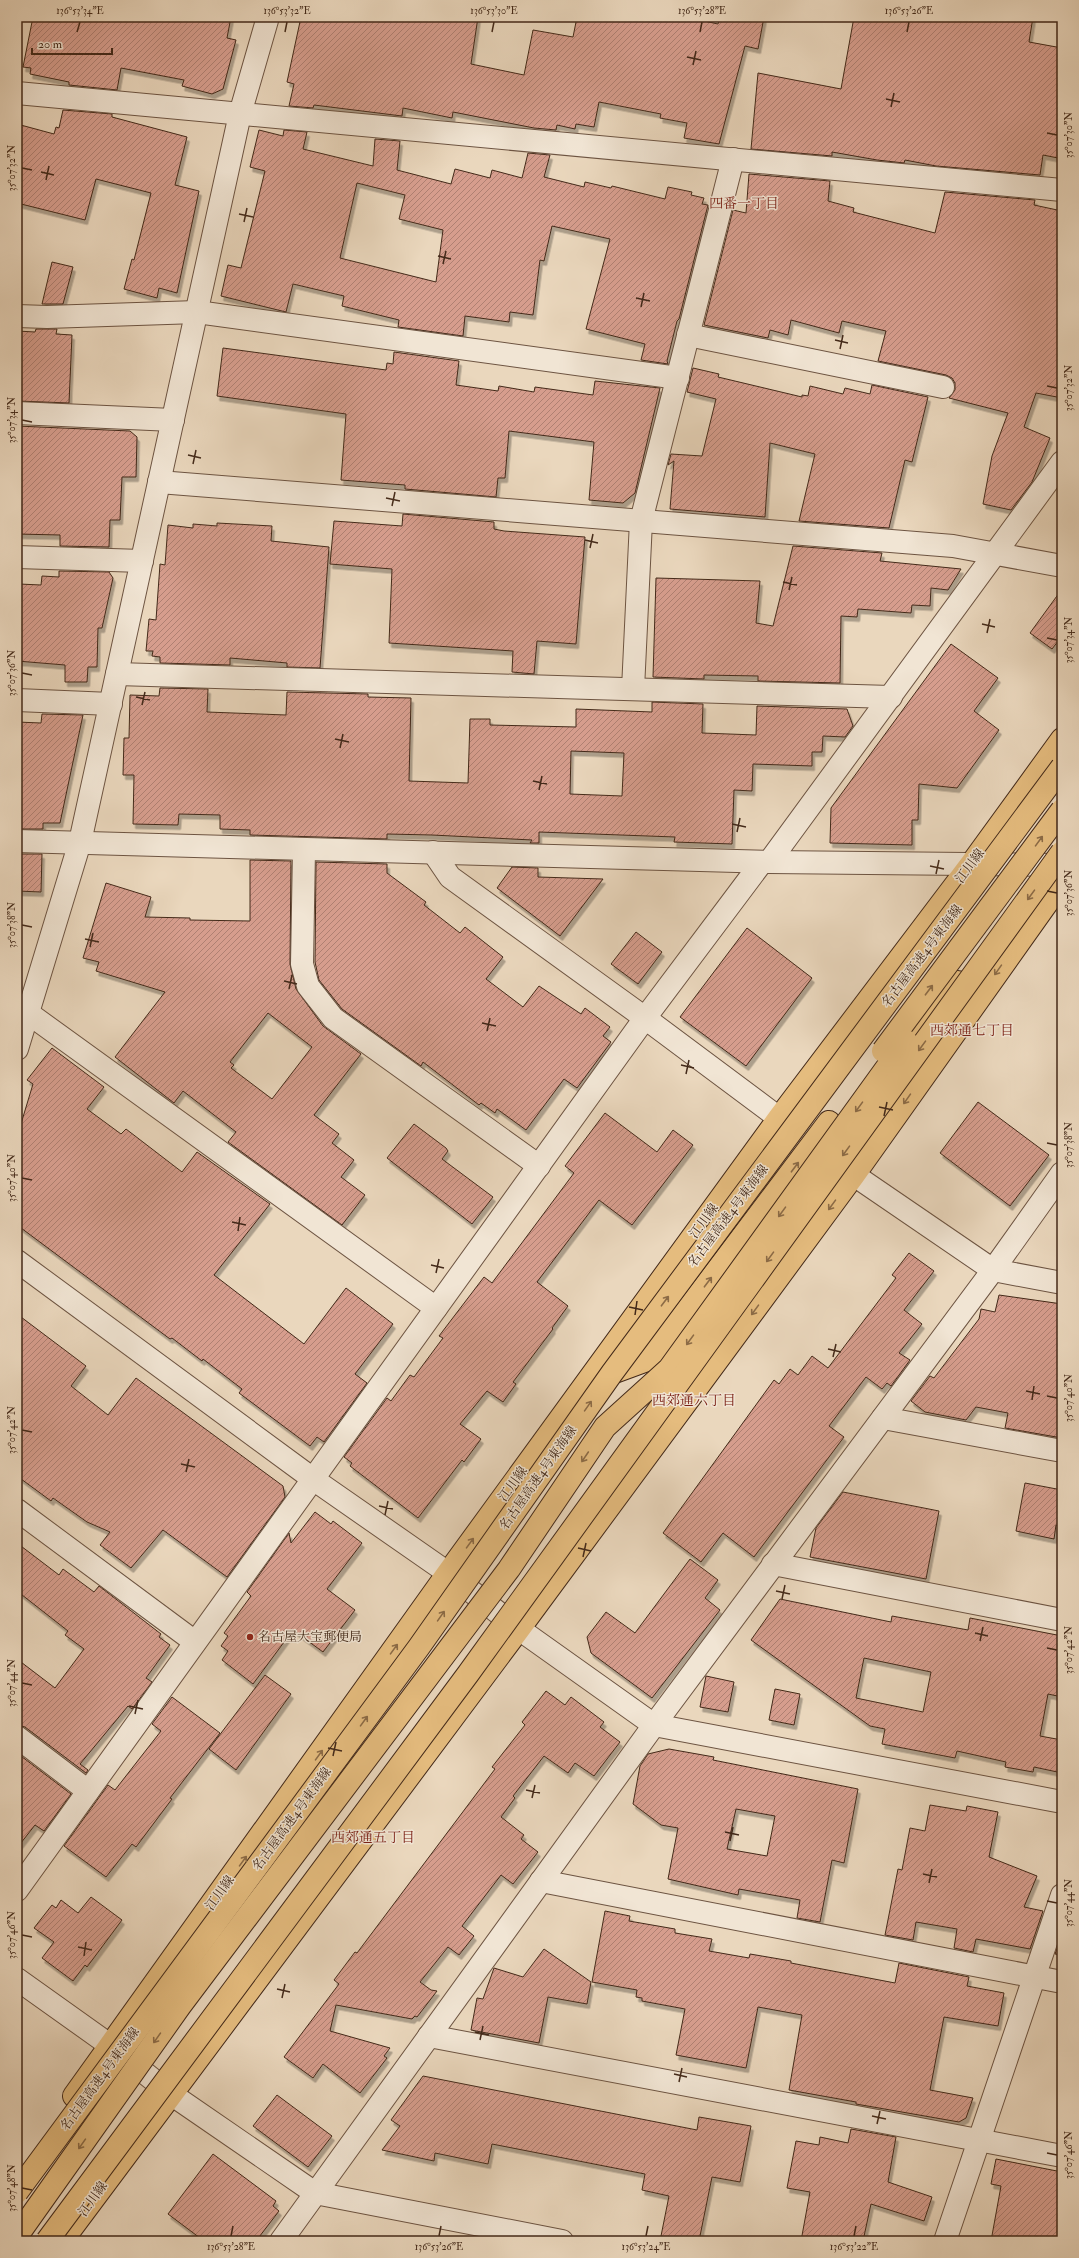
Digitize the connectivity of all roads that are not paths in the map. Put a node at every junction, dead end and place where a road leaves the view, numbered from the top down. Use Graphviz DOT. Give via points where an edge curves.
graph roads {
  1 [pos="268,17"];
  2 [pos="17,93"];
  3 [pos="240,114"];
  4 [pos="733,160"];
  5 [pos="1062,190"];
  6 [pos="197,312"];
  7 [pos="17,316"];
  8 [pos="688,335"];
  9 [pos="678,378"];
  10 [pos="942,387"];
  11 [pos="17,413"];
  12 [pos="173,420"];
  13 [pos="1062,462"];
  14 [pos="159,482"];
  15 [pos="641,521"];
  16 [pos="995,554"];
  17 [pos="17,557"];
  18 [pos="142,561"];
  19 [pos="1062,566"];
  20 [pos="117,674"];
  21 [pos="634,689"];
  22 [pos="891,697"];
  23 [pos="17,700"];
  24 [pos="110,704"];
  25 [pos="1062,739"];
  26 [pos="1062,767"];
  27 [pos="1062,810"];
  28 [pos="17,841"];
  29 [pos="80,842"];
  30 [pos="304,849"];
  31 [pos="433,852"];
  32 [pos="1062,852"];
  33 [pos="765,862"];
  34 [pos="972,864"];
  35 [pos="1062,865"];
  36 [pos="1062,882"];
  37 [pos="1025,932"];
  38 [pos="22,1013"];
  39 [pos="645,1018"];
  40 [pos="17,1048"];
  41 [pos="779,1118"];
  42 [pos="539,1166"];
  43 [pos="1062,1173"];
  44 [pos="854,1175"];
  45 [pos="17,1261"];
  46 [pos="993,1270"];
  47 [pos="1062,1283"];
  48 [pos="436,1308"];
  49 [pos="612,1373"];
  50 [pos="883,1418"];
  51 [pos="1062,1451"];
  52 [pos="313,1479"];
  53 [pos="17,1510"];
  54 [pos="773,1564"];
  55 [pos="448,1573"];
  56 [pos="1062,1620"];
  57 [pos="519,1629"];
  58 [pos="196,1642"];
  59 [pos="654,1724"];
  60 [pos="17,1737"];
  61 [pos="88,1791"];
  62 [pos="1062,1802"];
  63 [pos="541,1881"];
  64 [pos="17,1890"];
  65 [pos="1062,1895"];
  66 [pos="1035,1976"];
  67 [pos="17,1979"];
  68 [pos="1062,1982"];
  69 [pos="429,2036"];
  70 [pos="110,2046"];
  71 [pos="171,2094"];
  72 [pos="979,2140"];
  73 [pos="1062,2156"];
  74 [pos="17,2177"];
  75 [pos="17,2192"];
  76 [pos="315,2193"];
  77 [pos="17,2236"];
  78 [pos="47,2241"];
  79 [pos="62,2241"];
  80 [pos="281,2241"];
  81 [pos="562,2241"];
  82 [pos="945,2241"];
  1 -- 3 [label="street"];
  2 -- 3 [label="street"];
  3 -- 4 [label="street"];
  3 -- 6 [label="street"];
  4 -- 5 [label="street"];
  4 -- 8 [label="street"];
  6 -- 7 [label="street"];
  6 -- 9 [label="street"];
  6 -- 12 [label="street"];
  8 -- 9 [label="street"];
  8 -- 10 [label="street"];
  9 -- 15 [label="street"];
  11 -- 12 [label="street"];
  12 -- 14 [label="street"];
  13 -- 16 [label="street"];
  14 -- 15 [label="street"];
  14 -- 18 [label="street"];
  15 -- 16 [label="street" via="953,546"];
  15 -- 21 [label="street"];
  16 -- 19 [label="street"];
  16 -- 22 [label="street"];
  17 -- 18 [label="street"];
  18 -- 20 [label="street"];
  20 -- 21 [label="street"];
  20 -- 24 [label="street"];
  21 -- 22 [label="street"];
  22 -- 33 [label="street"];
  23 -- 24 [label="street"];
  24 -- 29 [label="street"];
  25 -- 34 [label="main road, 江川線"];
  49 -- 26 [label="main road, 名古屋高速4号東海線, one-way, bridge"];
  49 -- 27 [label="main road, one-way, bridge" via="650,1359"];
  28 -- 29 [label="street"];
  29 -- 30 [label="street"];
  29 -- 38 [label="street"];
  30 -- 31 [label="street"];
  30 -- 42 [label="street" via="302,964 308,986 333,1018"];
  31 -- 33 [label="street"];
  31 -- 39 [label="street" via="450,877"];
  32 -- 78 [label="main road, one-way, bridge" via="468,1674"];
  33 -- 34 [label="street"];
  33 -- 39 [label="street"];
  34 -- 35 [label="street"];
  34 -- 41 [label="main road, 江川線"];
  36 -- 37 [label="main road, 江川線"];
  37 -- 44 [label="main road, 江川線, one-way"];
  37 -- 77 [label="main road, one-way, bridge" via="971,967 906,1041 668,1369 605,1427 509,1569 180,2006"];
  38 -- 40 [label="street"];
  38 -- 48 [label="street"];
  39 -- 41 [label="street"];
  39 -- 42 [label="street"];
  55 -- 41 [label="main road, 江川線, one-way"];
  42 -- 48 [label="street"];
  43 -- 46 [label="street"];
  44 -- 46 [label="street"];
  44 -- 57 [label="main road, 江川線, one-way"];
  45 -- 52 [label="street"];
  46 -- 47 [label="street"];
  46 -- 50 [label="street"];
  48 -- 52 [label="street"];
  75 -- 49 [label="main road, 名古屋高速4号東海線, one-way, bridge" via="419,1647"];
  50 -- 51 [label="street"];
  50 -- 54 [label="street"];
  52 -- 55 [label="street"];
  52 -- 58 [label="street"];
  53 -- 58 [label="street"];
  54 -- 56 [label="street"];
  54 -- 59 [label="street"];
  55 -- 57 [label="street"];
  70 -- 55 [label="main road, 江川線, one-way"];
  57 -- 59 [label="street"];
  57 -- 71 [label="main road, 江川線"];
  58 -- 61 [label="street"];
  59 -- 62 [label="street"];
  59 -- 63 [label="street"];
  60 -- 61 [label="street"];
  61 -- 64 [label="street"];
  63 -- 66 [label="street"];
  63 -- 69 [label="street"];
  65 -- 66 [label="street"];
  66 -- 68 [label="street"];
  66 -- 72 [label="street"];
  67 -- 70 [label="street"];
  69 -- 72 [label="street"];
  69 -- 76 [label="street"];
  70 -- 71 [label="street"];
  70 -- 74 [label="main road, 江川線"];
  71 -- 76 [label="street"];
  71 -- 79 [label="main road, 江川線"];
  72 -- 73 [label="street"];
  72 -- 82 [label="street"];
  76 -- 80 [label="street"];
  76 -- 81 [label="street"];
}
